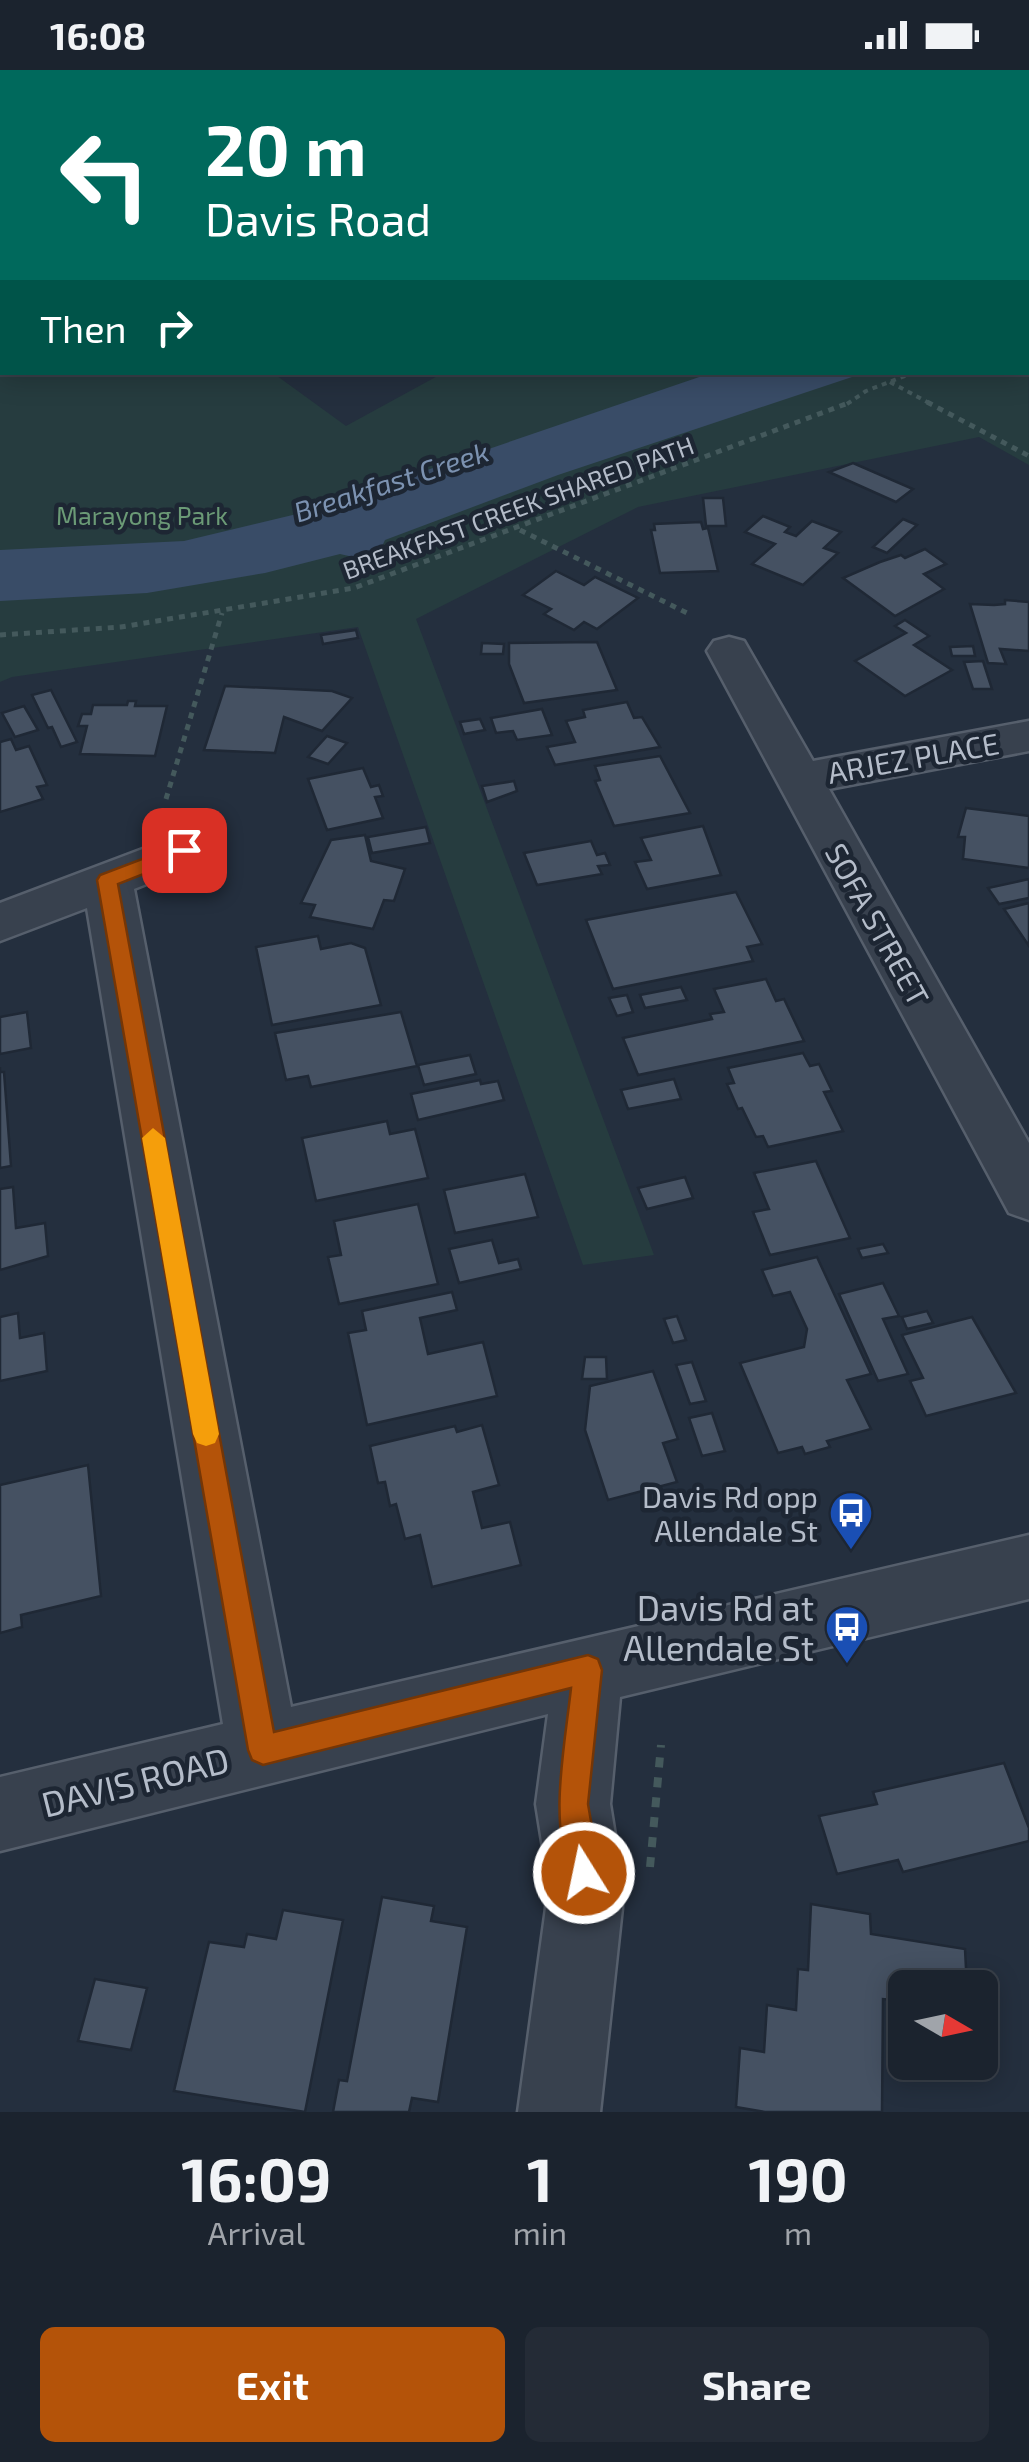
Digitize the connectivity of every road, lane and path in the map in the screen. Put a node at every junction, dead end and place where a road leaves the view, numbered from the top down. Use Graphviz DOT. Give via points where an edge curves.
graph roads {
  1 [pos="908,375"];
  2 [pos="890,382"];
  3 [pos="1029,456"];
  4 [pos="518,529"];
  5 [pos="222,614"];
  6 [pos="690,614"];
  7 [pos="0,635"];
  8 [pos="729,651"];
  9 [pos="1029,736"];
  10 [pos="797,779"];
  11 [pos="166,799"];
  12 [pos="184,850"];
  13 [pos="107,880"];
  14 [pos="0,923"];
  15 [pos="1029,1196"];
  16 [pos="1029,1567"];
  17 [pos="588,1670"];
  18 [pos="263,1750"];
  19 [pos="0,1814"];
  20 [pos="560,2112"];
  1 -- 2 [label="path, BREAKFAST CREEK SHARED PATH"];
  2 -- 3 [label="path"];
  2 -- 4 [label="path, BREAKFAST CREEK SHARED PATH"];
  4 -- 5 [label="path, BREAKFAST CREEK SHARED PATH" via="354,588"];
  4 -- 6 [label="path"];
  5 -- 7 [label="path, BREAKFAST CREEK SHARED PATH"];
  5 -- 11 [label="path"];
  8 -- 10 [label="street, SOFA STREET"];
  9 -- 10 [label="street, ARJEZ PLACE"];
  10 -- 15 [label="street, SOFA STREET"];
  12 -- 13 [label="street"];
  13 -- 14 [label="street"];
  13 -- 18 [label="street"];
  16 -- 17 [label="street, DAVIS ROAD"];
  17 -- 18 [label="street, DAVIS ROAD"];
  17 -- 20 [label="street" via="573,1804 584,1908"];
  18 -- 19 [label="street, DAVIS ROAD"];
}
